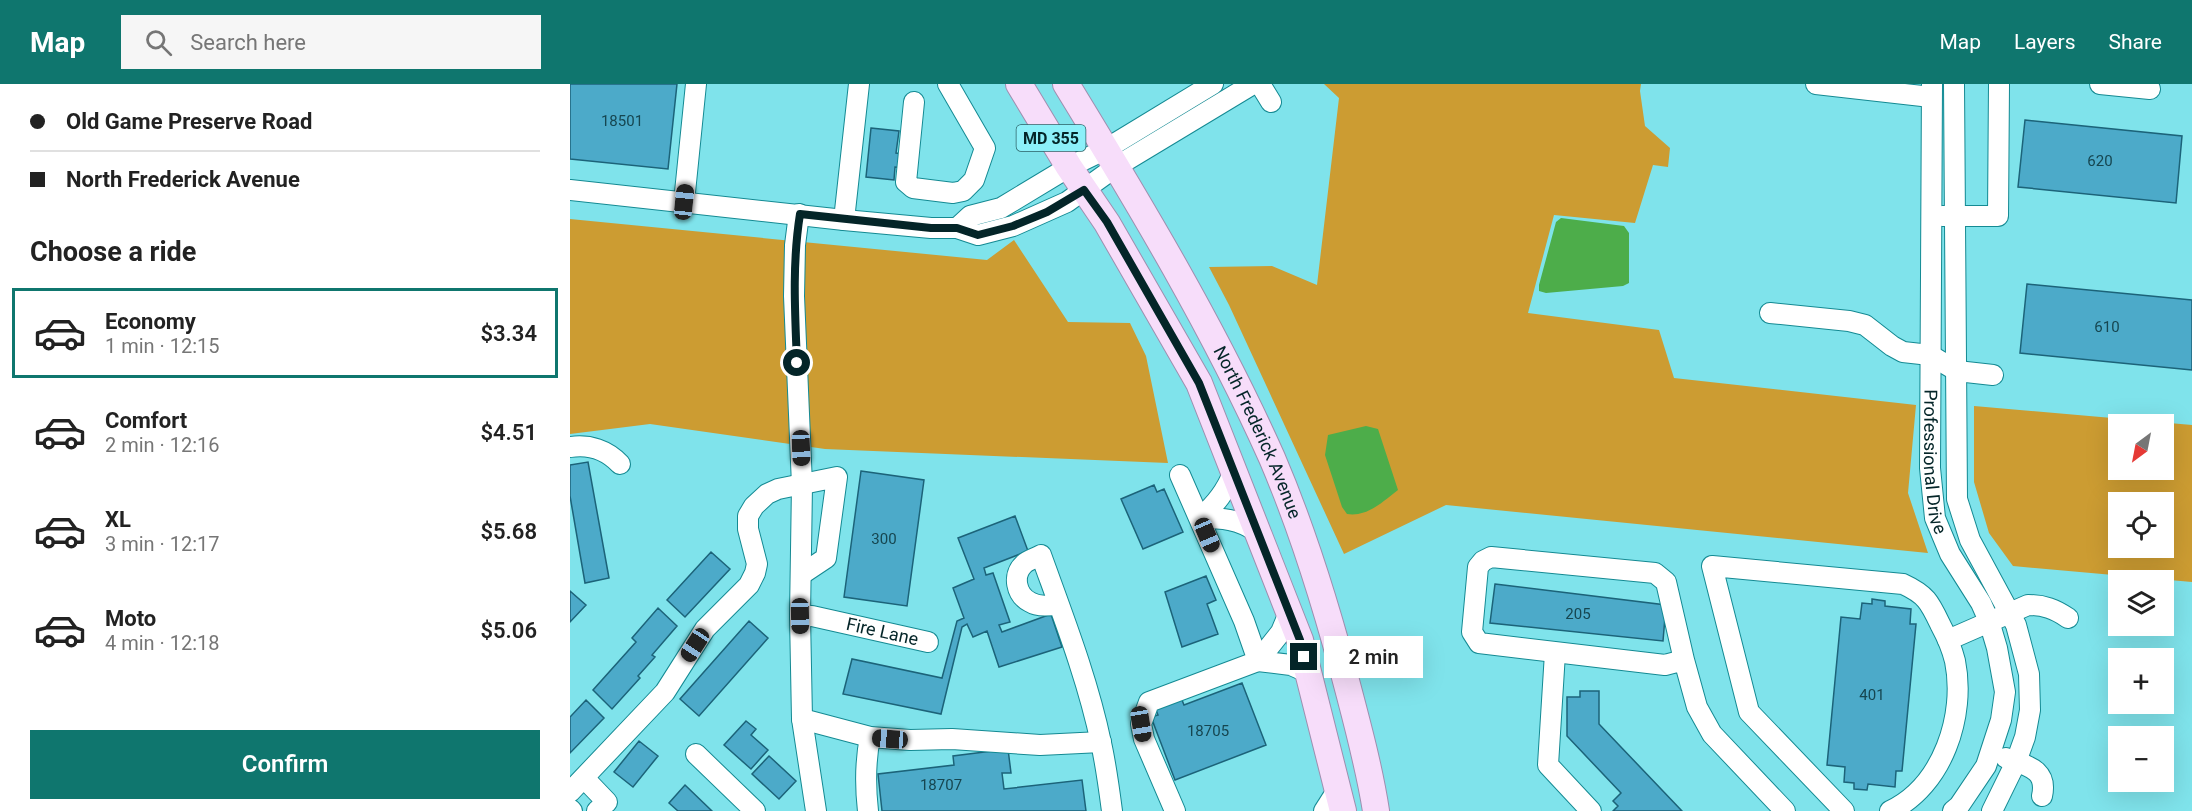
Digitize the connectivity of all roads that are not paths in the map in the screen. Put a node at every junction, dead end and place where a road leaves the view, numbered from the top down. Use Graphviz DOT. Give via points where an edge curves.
graph roads {
  1 [pos="696,84"];
  2 [pos="859,84"];
  3 [pos="948,84"];
  4 [pos="1019,84"];
  5 [pos="1066,84"];
  6 [pos="1213,84"];
  7 [pos="1253,84"];
  8 [pos="1260,84"];
  9 [pos="1816,84"];
  10 [pos="1954,84"];
  11 [pos="1999,84"];
  12 [pos="2100,84"];
  13 [pos="2150,89"];
  14 [pos="1931,91"];
  15 [pos="914,102"];
  16 [pos="1271,102"];
  17 [pos="1111,157"];
  18 [pos="1069,166"];
  19 [pos="570,190"];
  20 [pos="1084,190"];
  21 [pos="684,202"];
  22 [pos="800,214"];
  23 [pos="1930,216"];
  24 [pos="1954,216"];
  25 [pos="844,219"];
  26 [pos="957,228"];
  27 [pos="1770,313"];
  28 [pos="1930,355"];
  29 [pos="1957,371"];
  30 [pos="1994,375"];
  31 [pos="570,447"];
  32 [pos="620,464"];
  33 [pos="1234,471"];
  34 [pos="1180,475"];
  35 [pos="802,485"];
  36 [pos="1200,518"];
  37 [pos="1257,532"];
  38 [pos="802,574"];
  39 [pos="1058,604"];
  40 [pos="2010,612"];
  41 [pos="1289,613"];
  42 [pos="800,616"];
  43 [pos="2068,618"];
  44 [pos="1989,621"];
  45 [pos="1948,640"];
  46 [pos="928,642"];
  47 [pos="1556,653"];
  48 [pos="1684,660"];
  49 [pos="1258,661"];
  50 [pos="1309,673"];
  51 [pos="802,719"];
  52 [pos="870,737"];
  53 [pos="1101,742"];
  54 [pos="1990,752"];
  55 [pos="696,754"];
  56 [pos="2016,762"];
  57 [pos="577,785"];
  58 [pos="2042,796"];
  59 [pos="1341,800"];
  60 [pos="597,811"];
  61 [pos="755,811"];
  62 [pos="816,811"];
  63 [pos="868,811"];
  64 [pos="1112,811"];
  65 [pos="1174,811"];
  66 [pos="1324,811"];
  67 [pos="1376,811"];
  68 [pos="1591,811"];
  69 [pos="1785,811"];
  70 [pos="1844,811"];
  71 [pos="1890,811"];
  72 [pos="1953,811"];
  73 [pos="1992,811"];
  1 -- 21 [label="street"];
  2 -- 25 [label="street"];
  3 -- 15 [label="street" via="985,148 974,180 963,191 913,188 908,184 905,178"];
  4 -- 18 [label="main road, North Frederick Avenue / MD 355"];
  5 -- 17 [label="main road, North Frederick Avenue / MD 355"];
  6 -- 17 [label="street"];
  7 -- 17 [label="street"];
  8 -- 16 [label="street"];
  9 -- 14 [label="street"];
  10 -- 24 [label="street, Professional Drive"];
  11 -- 24 [label="street" via="1998,216"];
  12 -- 13 [label="street"];
  14 -- 23 [label="street, Professional Drive"];
  17 -- 18 [label="street"];
  17 -- 20 [label="street"];
  17 -- 67 [label="main road, North Frederick Avenue / MD 355" via="1215,341 1272,459 1319,585"];
  18 -- 20 [label="main road, North Frederick Avenue / MD 355"];
  18 -- 26 [label="street" via="1001,208 970,216"];
  19 -- 21 [label="street"];
  20 -- 26 [label="street" via="1013,226 978,235"];
  20 -- 33 [label="main road, North Frederick Avenue / MD 355" via="1107,222 1199,383"];
  21 -- 22 [label="street"];
  22 -- 25 [label="street"];
  22 -- 35 [label="street" via="794,296"];
  23 -- 24 [label="street"];
  23 -- 28 [label="street, Professional Drive"];
  24 -- 29 [label="street, Professional Drive"];
  25 -- 26 [label="street"];
  27 -- 28 [label="street" via="1865,325 1903,352"];
  28 -- 29 [label="street"];
  28 -- 44 [label="street, Professional Drive" via="1930,468 1935,518 1950,554"];
  29 -- 30 [label="street"];
  29 -- 40 [label="street, Professional Drive" via="1957,499 1970,540"];
  31 -- 32 [label="street" via="590,447"];
  33 -- 36 [label="street" via="1216,504"];
  33 -- 37 [label="main road, North Frederick Avenue / MD 355"];
  34 -- 36 [label="street"];
  35 -- 38 [label="street"];
  35 -- 38 [label="street" via="837,477 826,558"];
  35 -- 57 [label="street" via="766,494 754,506 748,516 748,529 758,564 749,585 705,629 665,692"];
  36 -- 37 [label="street" via="1238,520"];
  36 -- 49 [label="street"];
  37 -- 41 [label="main road, North Frederick Avenue / MD 355"];
  38 -- 42 [label="street"];
  39 -- 39 [label="street" via="1048,606 1024,598 1017,585 1023,565 1041,555"];
  39 -- 53 [label="street"];
  40 -- 43 [label="street" via="2041,605"];
  40 -- 44 [label="street"];
  40 -- 56 [label="street, Professional Drive" via="2029,674 2030,710"];
  41 -- 49 [label="street" via="1281,632"];
  41 -- 50 [label="main road, North Frederick Avenue / MD 355"];
  42 -- 46 [label="street, Fire Lane"];
  42 -- 51 [label="street"];
  44 -- 45 [label="street"];
  44 -- 54 [label="street, Professional Drive" via="2005,692"];
  45 -- 70 [label="street" via="1921,592 1903,584 1712,566 1749,712"];
  45 -- 71 [label="street" via="1955,661 1956,684 1952,733 1927,782"];
  47 -- 48 [label="street" via="1665,665"];
  47 -- 48 [label="street" via="1479,644 1472,632 1476,577 1483,561 1491,557 1655,573 1666,582"];
  47 -- 68 [label="street" via="1548,765"];
  48 -- 69 [label="street" via="1697,707 1712,734"];
  49 -- 50 [label="street" via="1291,665"];
  49 -- 65 [label="street" via="1149,702 1141,724 1144,739"];
  50 -- 59 [label="main road, North Frederick Avenue / MD 355"];
  51 -- 52 [label="street"];
  51 -- 62 [label="street"];
  52 -- 53 [label="street" via="1040,745"];
  52 -- 63 [label="street" via="866,760"];
  53 -- 64 [label="street"];
  54 -- 56 [label="street"];
  54 -- 72 [label="street, Professional Drive" via="1986,766"];
  55 -- 61 [label="street"];
  56 -- 58 [label="street" via="2041,776 2045,785"];
  56 -- 73 [label="street, Professional Drive"];
  57 -- 60 [label="street" via="607,801"];
  59 -- 66 [label="street"];
}
